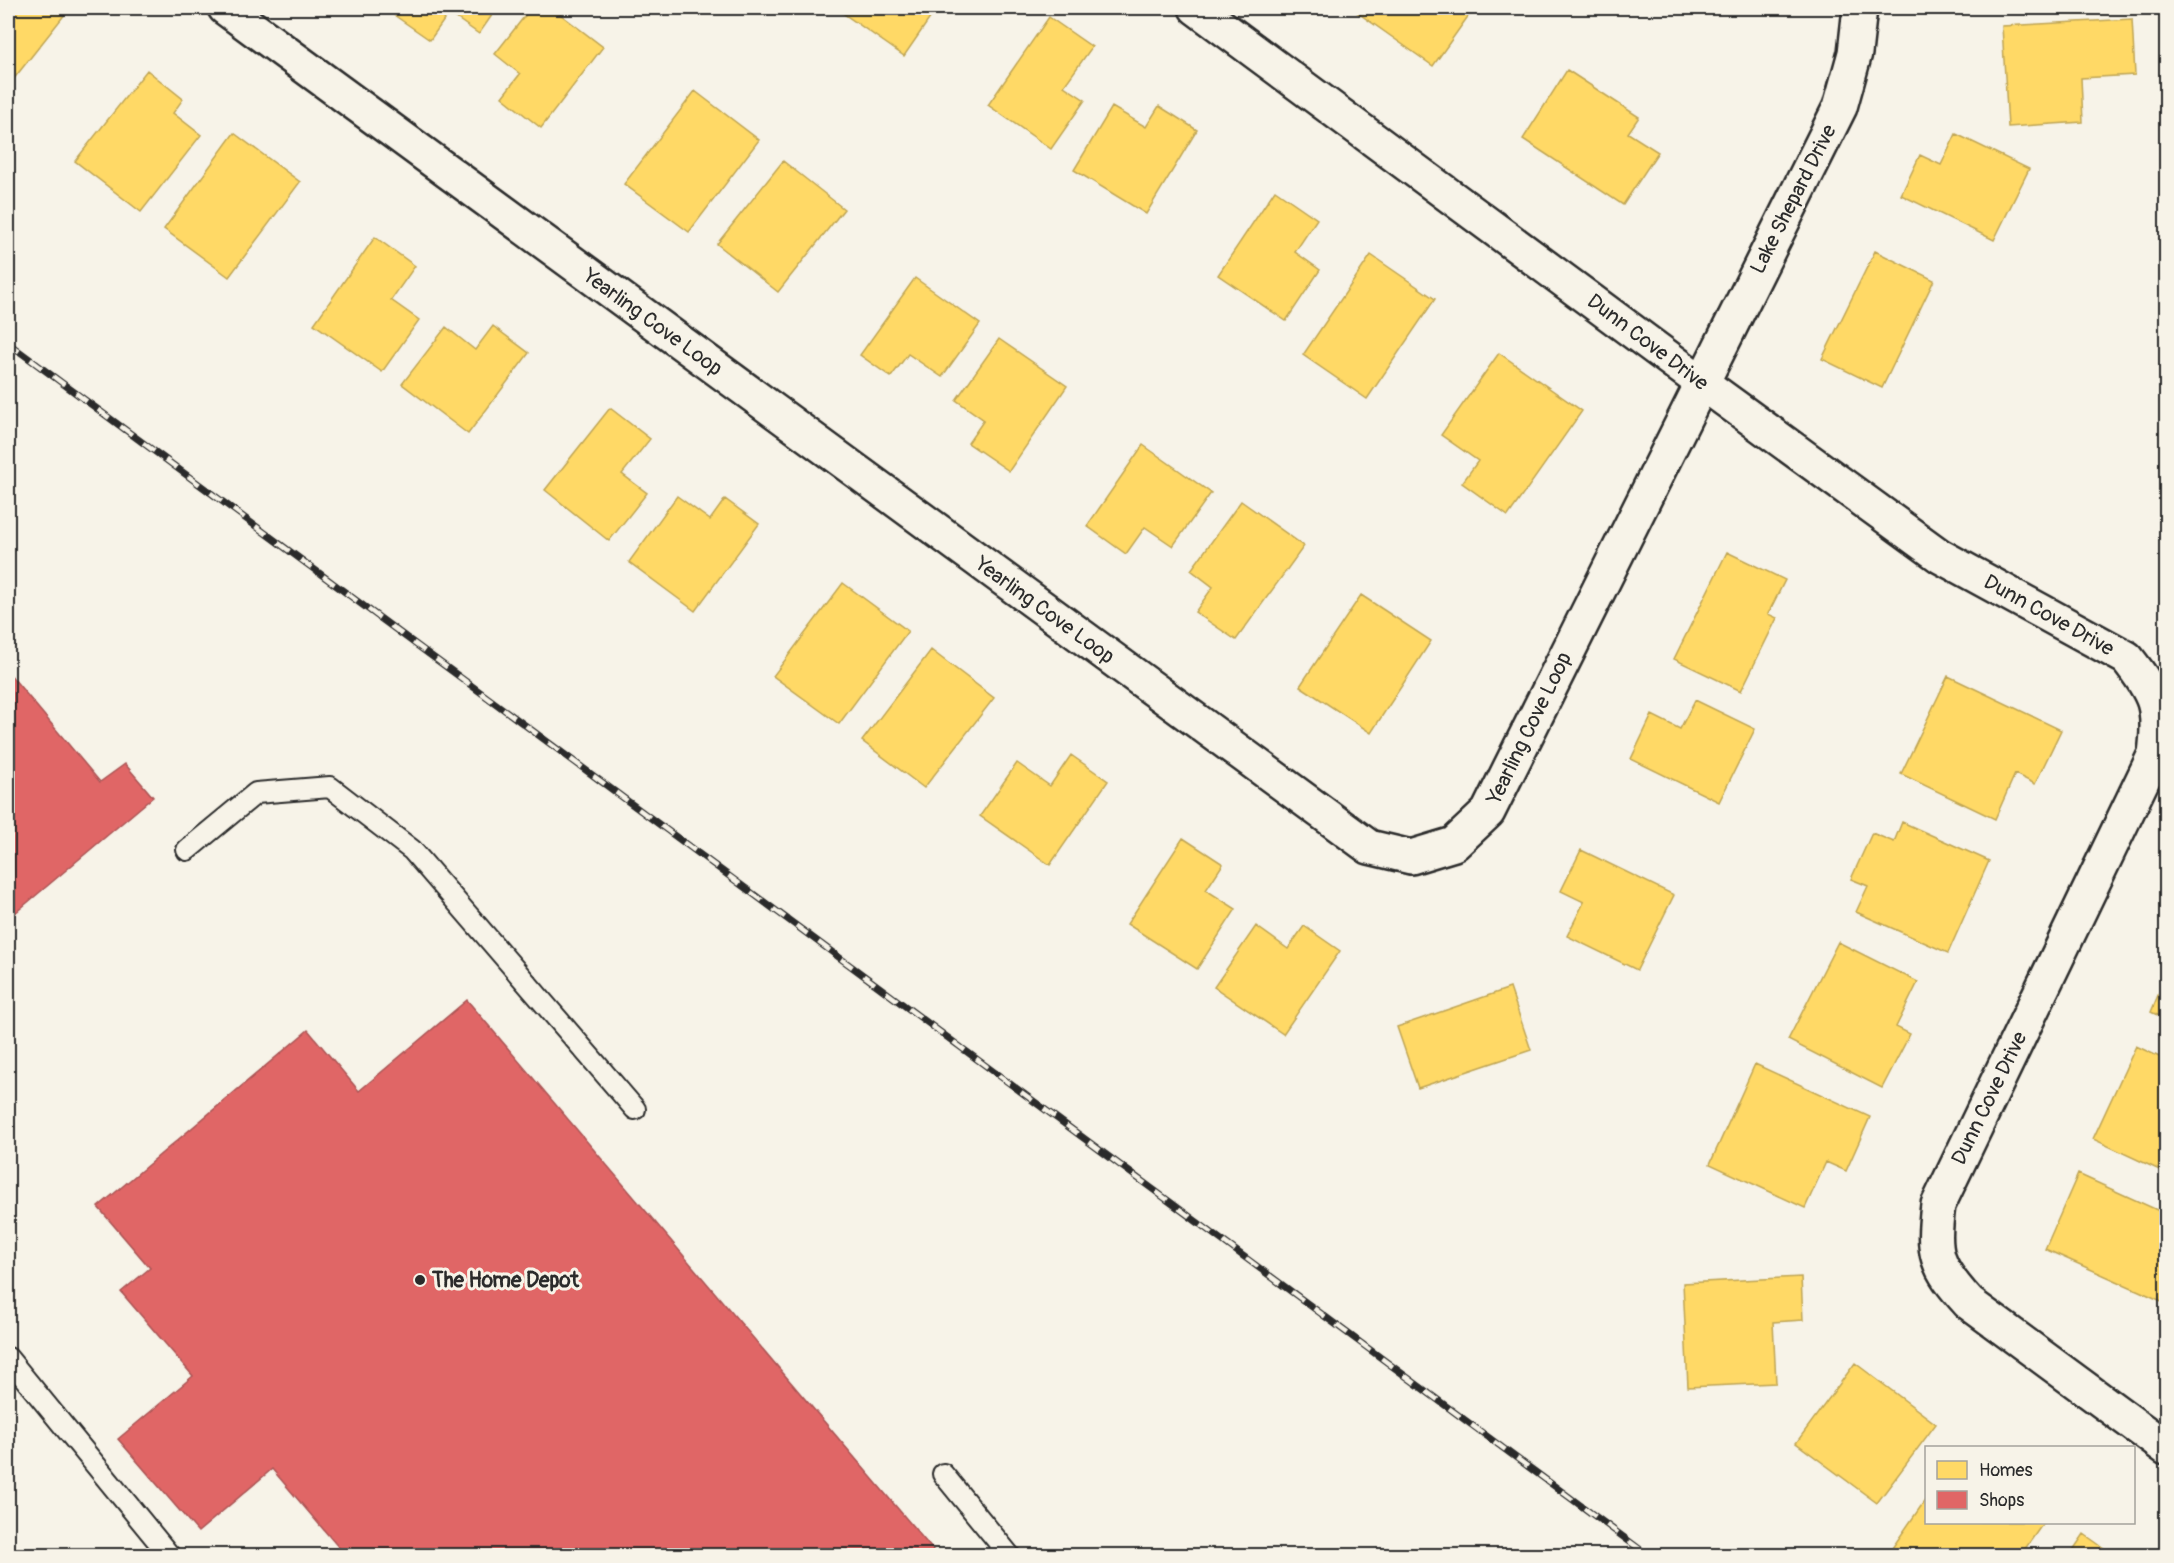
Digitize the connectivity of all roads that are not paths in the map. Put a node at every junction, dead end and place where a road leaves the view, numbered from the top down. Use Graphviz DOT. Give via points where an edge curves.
graph roads {
  1 [pos="225,8"];
  2 [pos="1196,8"];
  3 [pos="1860,8"];
  4 [pos="1701,382"];
  5 [pos="187,850"];
  6 [pos="635,1109"];
  7 [pos="8,1358"];
  8 [pos="2166,1448"];
  9 [pos="943,1474"];
  10 [pos="170,1556"];
  11 [pos="1010,1556"];
  1 -- 4 [label="street, Yearling Cove Loop" via="1369,847 1411,857 1454,844 1488,812"];
  2 -- 4 [label="street, Dunn Cove Drive"];
  3 -- 4 [label="street, Lake Shepard Drive" via="1855,53 1840,107"];
  4 -- 8 [label="street, Dunn Cove Drive" via="1940,556 2127,658 2156,702 2155,754 1938,1205 1935,1233 1937,1257 1949,1282 1968,1303"];
  5 -- 6 [label="lane" via="256,793 330,788 412,850"];
  7 -- 10 [label="lane"];
  9 -- 11 [label="lane"];
}
